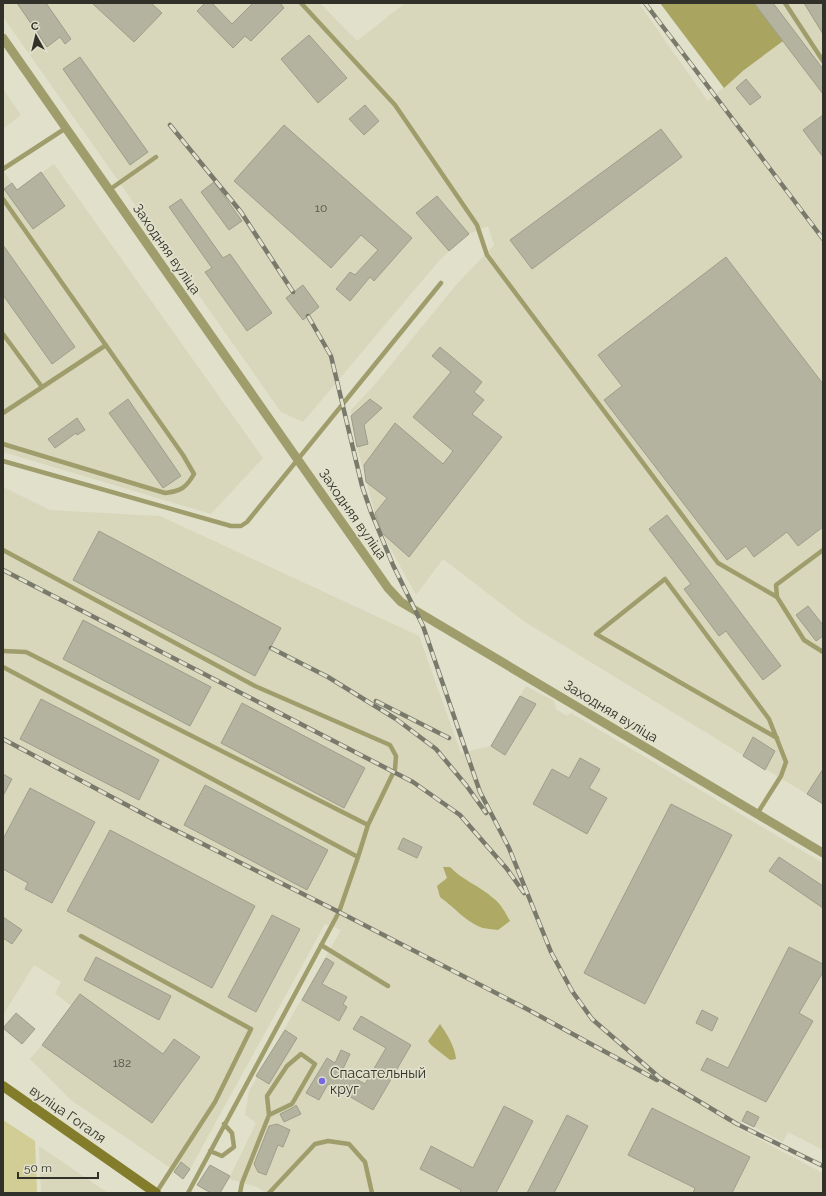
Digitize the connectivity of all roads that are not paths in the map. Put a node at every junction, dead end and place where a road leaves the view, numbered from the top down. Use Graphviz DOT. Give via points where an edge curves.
graph roads {
  1 [pos="301,3"];
  2 [pos="785,3"];
  3 [pos="3,38"];
  4 [pos="823,60"];
  5 [pos="66,128"];
  6 [pos="156,157"];
  7 [pos="3,169"];
  8 [pos="109,190"];
  9 [pos="3,199"];
  10 [pos="441,283"];
  11 [pos="3,334"];
  12 [pos="106,345"];
  13 [pos="42,387"];
  14 [pos="3,413"];
  15 [pos="3,444"];
  16 [pos="298,460"];
  17 [pos="3,461"];
  18 [pos="3,550"];
  19 [pos="823,550"];
  20 [pos="777,597"];
  21 [pos="3,651"];
  22 [pos="823,652"];
  23 [pos="3,667"];
  24 [pos="777,738"];
  25 [pos="757,814"];
  26 [pos="368,825"];
  27 [pos="823,854"];
  28 [pos="358,857"];
  29 [pos="81,936"];
  30 [pos="321,945"];
  31 [pos="388,986"];
  32 [pos="3,1086"];
  33 [pos="269,1116"];
  34 [pos="224,1124"];
  35 [pos="210,1151"];
  36 [pos="156,1193"];
  37 [pos="188,1193"];
  38 [pos="240,1193"];
  39 [pos="269,1193"];
  40 [pos="372,1193"];
  1 -- 20 [label="lane" via="395,105 478,225 487,255 718,563"];
  2 -- 4 [label="lane"];
  3 -- 5 [label="street, Заходняя вуліца"];
  5 -- 7 [label="lane"];
  5 -- 8 [label="street, Заходняя вуліца"];
  6 -- 8 [label="lane"];
  8 -- 16 [label="street, Заходняя вуліца"];
  9 -- 12 [label="lane"];
  10 -- 16 [label="lane"];
  11 -- 13 [label="lane"];
  12 -- 13 [label="lane"];
  12 -- 15 [label="lane" via="184,455 194,474 188,485 175,492 165,493"];
  13 -- 14 [label="lane"];
  16 -- 17 [label="lane" via="242,526 231,526"];
  16 -- 25 [label="street, Заходняя вуліца" via="388,588 401,602"];
  18 -- 26 [label="lane" via="254,686 390,745 396,756 395,769"];
  19 -- 20 [label="lane" via="776,586"];
  20 -- 22 [label="lane" via="804,640"];
  21 -- 26 [label="lane" via="26,652"];
  23 -- 28 [label="lane"];
  24 -- 24 [label="lane" via="769,718 665,579 596,634"];
  24 -- 25 [label="lane" via="786,762 781,776"];
  25 -- 27 [label="street, Заходняя вуліца"];
  26 -- 28 [label="lane"];
  28 -- 30 [label="lane" via="339,912"];
  29 -- 36 [label="lane" via="251,1029 215,1102"];
  30 -- 31 [label="lane"];
  30 -- 34 [label="lane"];
  32 -- 36 [label="main road, вуліца Гогаля"];
  33 -- 33 [label="lane" via="268,1096 287,1066 301,1054 315,1064 292,1104"];
  33 -- 38 [label="lane"];
  34 -- 35 [label="lane"];
  34 -- 35 [label="lane" via="232,1132 234,1147 222,1156"];
  35 -- 37 [label="lane"];
  39 -- 40 [label="lane" via="315,1144 328,1141 349,1144 365,1162"];
}
